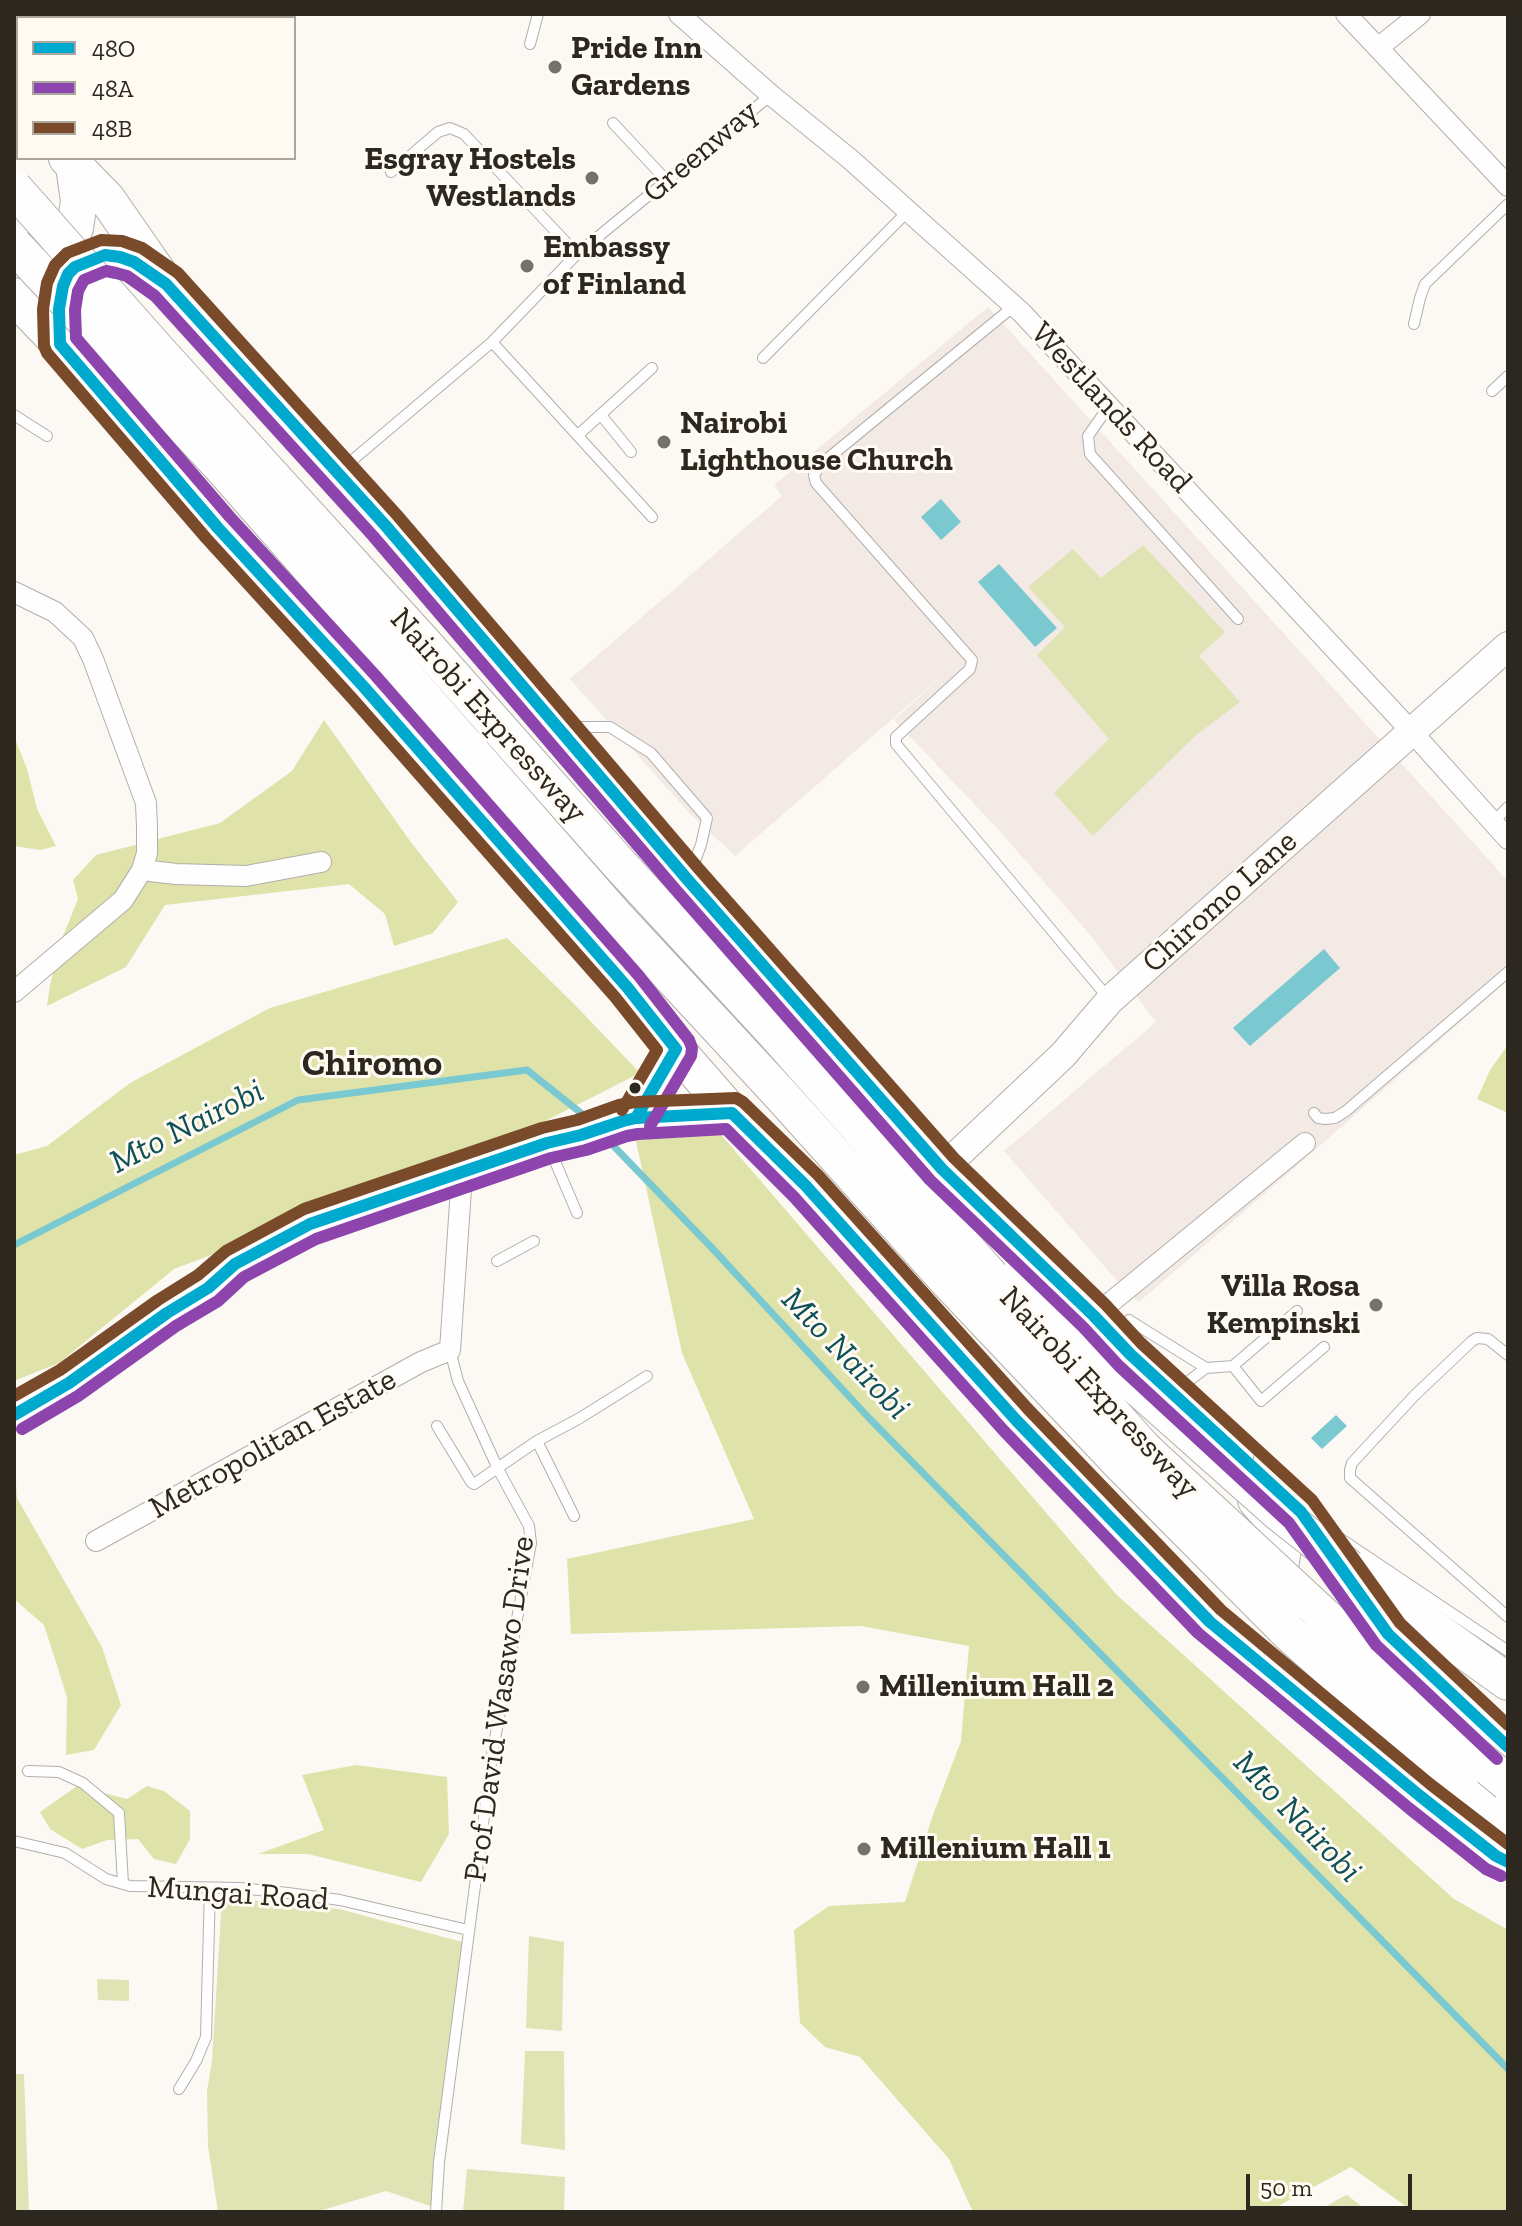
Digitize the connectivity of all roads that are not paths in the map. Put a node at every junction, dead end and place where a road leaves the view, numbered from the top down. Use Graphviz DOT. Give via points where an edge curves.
graph roads {
  1 [pos="538,14"];
  2 [pos="679,14"];
  3 [pos="1346,14"];
  4 [pos="1420,14"];
  5 [pos="530,44"];
  6 [pos="1378,48"];
  7 [pos="771,95"];
  8 [pos="613,123"];
  9 [pos="71,162"];
  10 [pos="391,172"];
  11 [pos="667,181"];
  12 [pos="1508,186"];
  13 [pos="19,192"];
  14 [pos="1508,204"];
  15 [pos="909,210"];
  16 [pos="14,245"];
  17 [pos="577,254"];
  18 [pos="14,270"];
  19 [pos="166,284"];
  20 [pos="1014,306"];
  21 [pos="17,308"];
  22 [pos="1414,324"];
  23 [pos="492,342"];
  24 [pos="60,344"];
  25 [pos="763,358"];
  26 [pos="652,368"];
  27 [pos="1508,376"];
  28 [pos="1492,391"];
  29 [pos="1109,406"];
  30 [pos="14,415"];
  31 [pos="601,415"];
  32 [pos="578,435"];
  33 [pos="47,436"];
  34 [pos="631,452"];
  35 [pos="338,472"];
  36 [pos="652,517"];
  37 [pos="14,592"];
  38 [pos="1238,619"];
  39 [pos="1508,646"];
  40 [pos="558,728"];
  41 [pos="1412,732"];
  42 [pos="1508,807"];
  43 [pos="1493,822"];
  44 [pos="1508,839"];
  45 [pos="321,862"];
  46 [pos="142,870"];
  47 [pos="687,879"];
  48 [pos="1508,972"];
  49 [pos="14,992"];
  50 [pos="1110,1000"];
  51 [pos="774,1032"];
  52 [pos="676,1049"];
  53 [pos="732,1113"];
  54 [pos="1314,1113"];
  55 [pos="629,1120"];
  56 [pos="547,1143"];
  57 [pos="1305,1143"];
  58 [pos="942,1169"];
  59 [pos="462,1174"];
  60 [pos="577,1213"];
  61 [pos="534,1241"];
  62 [pos="497,1261"];
  63 [pos="1297,1311"];
  64 [pos="1113,1336"];
  65 [pos="1324,1347"];
  66 [pos="450,1350"];
  67 [pos="1508,1355"];
  68 [pos="1233,1366"];
  69 [pos="1206,1368"];
  70 [pos="647,1376"];
  71 [pos="1173,1393"];
  72 [pos="14,1415"];
  73 [pos="437,1426"];
  74 [pos="537,1441"];
  75 [pos="498,1469"];
  76 [pos="1301,1512"];
  77 [pos="574,1516"];
  78 [pos="96,1541"];
  79 [pos="1508,1617"];
  80 [pos="1508,1651"];
  81 [pos="1508,1682"];
  82 [pos="1508,1747"];
  83 [pos="28,1771"];
  84 [pos="1508,1783"];
  85 [pos="1420,1796"];
  86 [pos="14,1841"];
  87 [pos="1504,1847"];
  88 [pos="123,1884"];
  89 [pos="210,1888"];
  90 [pos="1508,1892"];
  91 [pos="468,1930"];
  92 [pos="179,2089"];
  93 [pos="436,2212"];
  1 -- 5 [label="lane"];
  2 -- 7 [label="street, Westlands Road"];
  3 -- 6 [label="street"];
  4 -- 6 [label="street"];
  6 -- 12 [label="street"];
  7 -- 11 [label="lane, Greenway"];
  7 -- 15 [label="street, Westlands Road"];
  8 -- 11 [label="lane"];
  9 -- 18 [label="highway" via="78,211 65,249 46,264"];
  9 -- 19 [label="highway" via="107,199"];
  10 -- 17 [label="lane" via="438,132 450,128 464,134"];
  11 -- 17 [label="lane, Greenway"];
  13 -- 51 [label="highway, Nairobi Expressway, bridge"];
  14 -- 22 [label="lane" via="1425,284"];
  15 -- 20 [label="street, Westlands Road"];
  15 -- 25 [label="lane"];
  16 -- 87 [label="highway, Nairobi Expressway, bridge" via="219,464 617,918 945,1278 1289,1633 1460,1786"];
  17 -- 23 [label="lane, Greenway"];
  19 -- 24 [label="highway" via="120,257 85,261 68,274 63,286"];
  19 -- 35 [label="highway"];
  20 -- 29 [label="street, Westlands Road"];
  20 -- 50 [label="lane" via="814,475 972,660 970,669 896,737 896,744"];
  21 -- 24 [label="highway"];
  23 -- 32 [label="lane"];
  23 -- 35 [label="lane, Greenway"];
  24 -- 52 [label="highway"];
  26 -- 31 [label="lane"];
  27 -- 28 [label="lane"];
  29 -- 38 [label="lane" via="1088,436 1090,454"];
  29 -- 41 [label="street, Westlands Road"];
  30 -- 33 [label="lane"];
  31 -- 32 [label="lane"];
  31 -- 34 [label="lane"];
  32 -- 36 [label="lane"];
  35 -- 40 [label="highway"];
  37 -- 46 [label="street" via="55,612 83,638 93,659 146,803"];
  39 -- 41 [label="street, Chiromo Lane"];
  40 -- 47 [label="highway"];
  40 -- 47 [label="lane" via="610,727 651,753 707,818"];
  41 -- 43 [label="street, Westlands Road"];
  41 -- 50 [label="street, Chiromo Lane"];
  42 -- 43 [label="lane"];
  43 -- 44 [label="street, Westlands Road"];
  45 -- 46 [label="street" via="246,876"];
  46 -- 49 [label="street" via="123,900"];
  47 -- 58 [label="highway"];
  48 -- 54 [label="lane" via="1346,1111 1325,1119"];
  50 -- 58 [label="street, Chiromo Lane" via="1063,1055"];
  51 -- 81 [label="highway, bridge" via="1089,1344 1278,1512"];
  51 -- 84 [label="highway, Nairobi Expressway, bridge" via="1144,1449"];
  52 -- 53 [label="highway"];
  52 -- 55 [label="street"];
  53 -- 55 [label="street"];
  53 -- 85 [label="highway" via="1210,1622"];
  55 -- 56 [label="street"];
  56 -- 59 [label="street"];
  56 -- 60 [label="lane"];
  57 -- 64 [label="street"];
  58 -- 64 [label="highway"];
  59 -- 66 [label="street, Prof David Wasawo Drive"];
  59 -- 72 [label="street" via="321,1220 274,1243 235,1264 69,1383"];
  61 -- 62 [label="lane"];
  63 -- 68 [label="lane"];
  64 -- 69 [label="lane" via="1129,1320"];
  64 -- 71 [label="highway"];
  64 -- 85 [label="highway" via="1175,1414 1281,1529 1281,1584 1434,1741 1442,1772 1434,1787"];
  65 -- 68 [label="lane" via="1261,1401"];
  66 -- 75 [label="lane, Prof David Wasawo Drive" via="458,1381"];
  66 -- 78 [label="street, Metropolitan Estate"];
  67 -- 79 [label="lane" via="1488,1339 1472,1341 1352,1463 1350,1478"];
  68 -- 69 [label="lane"];
  69 -- 71 [label="lane"];
  70 -- 74 [label="lane"];
  71 -- 76 [label="highway"];
  73 -- 75 [label="lane" via="471,1482"];
  74 -- 75 [label="lane"];
  74 -- 77 [label="lane"];
  75 -- 91 [label="lane, Prof David Wasawo Drive" via="529,1526 531,1543 492,1755"];
  76 -- 80 [label="lane"];
  76 -- 82 [label="highway" via="1388,1634"];
  83 -- 88 [label="lane" via="59,1772 83,1783 119,1813"];
  85 -- 87 [label="highway"];
  86 -- 88 [label="lane, Mungai Road" via="65,1853"];
  87 -- 90 [label="highway"];
  88 -- 89 [label="lane, Mungai Road"];
  89 -- 91 [label="lane, Mungai Road" via="340,1900"];
  89 -- 92 [label="lane" via="206,2037"];
  91 -- 93 [label="lane, Prof David Wasawo Drive"];
}
